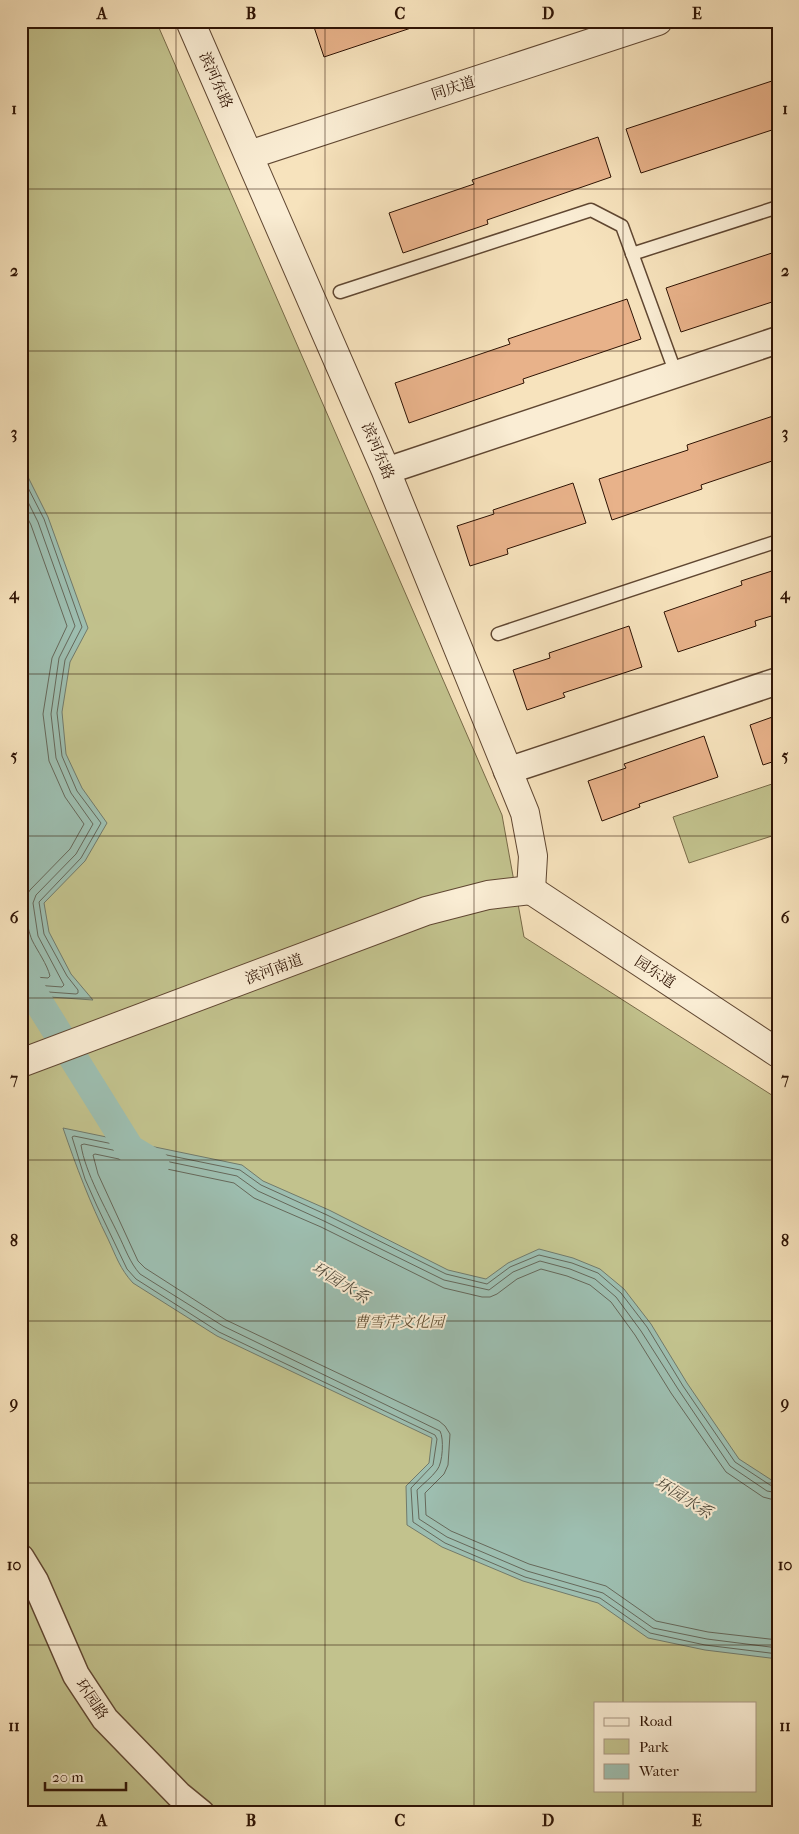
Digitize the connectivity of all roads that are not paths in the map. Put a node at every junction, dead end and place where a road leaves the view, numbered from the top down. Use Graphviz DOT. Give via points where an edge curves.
graph roads {
  1 [pos="190,21"];
  2 [pos="658,21"];
  3 [pos="249,155"];
  4 [pos="778,207"];
  5 [pos="632,254"];
  6 [pos="340,292"];
  7 [pos="778,340"];
  8 [pos="676,374"];
  9 [pos="386,471"];
  10 [pos="778,541"];
  11 [pos="498,634"];
  12 [pos="778,680"];
  13 [pos="507,771"];
  14 [pos="531,890"];
  15 [pos="778,1052"];
  16 [pos="21,1063"];
  17 [pos="21,1558"];
  18 [pos="201,1813"];
  1 -- 3 [label="street, 滨河东路"];
  2 -- 3 [label="street, 同庆道"];
  3 -- 9 [label="street, 滨河东路"];
  4 -- 5 [label="lane"];
  5 -- 6 [label="lane" via="622,226 591,210"];
  5 -- 8 [label="lane"];
  7 -- 8 [label="street"];
  8 -- 9 [label="street"];
  9 -- 13 [label="street, 滨河东路"];
  10 -- 11 [label="lane"];
  12 -- 13 [label="street"];
  13 -- 14 [label="street, 滨河东路" via="525,813 533,856"];
  14 -- 15 [label="street, 园东道"];
  14 -- 16 [label="street, 滨河南道" via="488,895 426,911"];
  17 -- 18 [label="street, 环园路" via="76,1675 105,1719 179,1795"];
}
